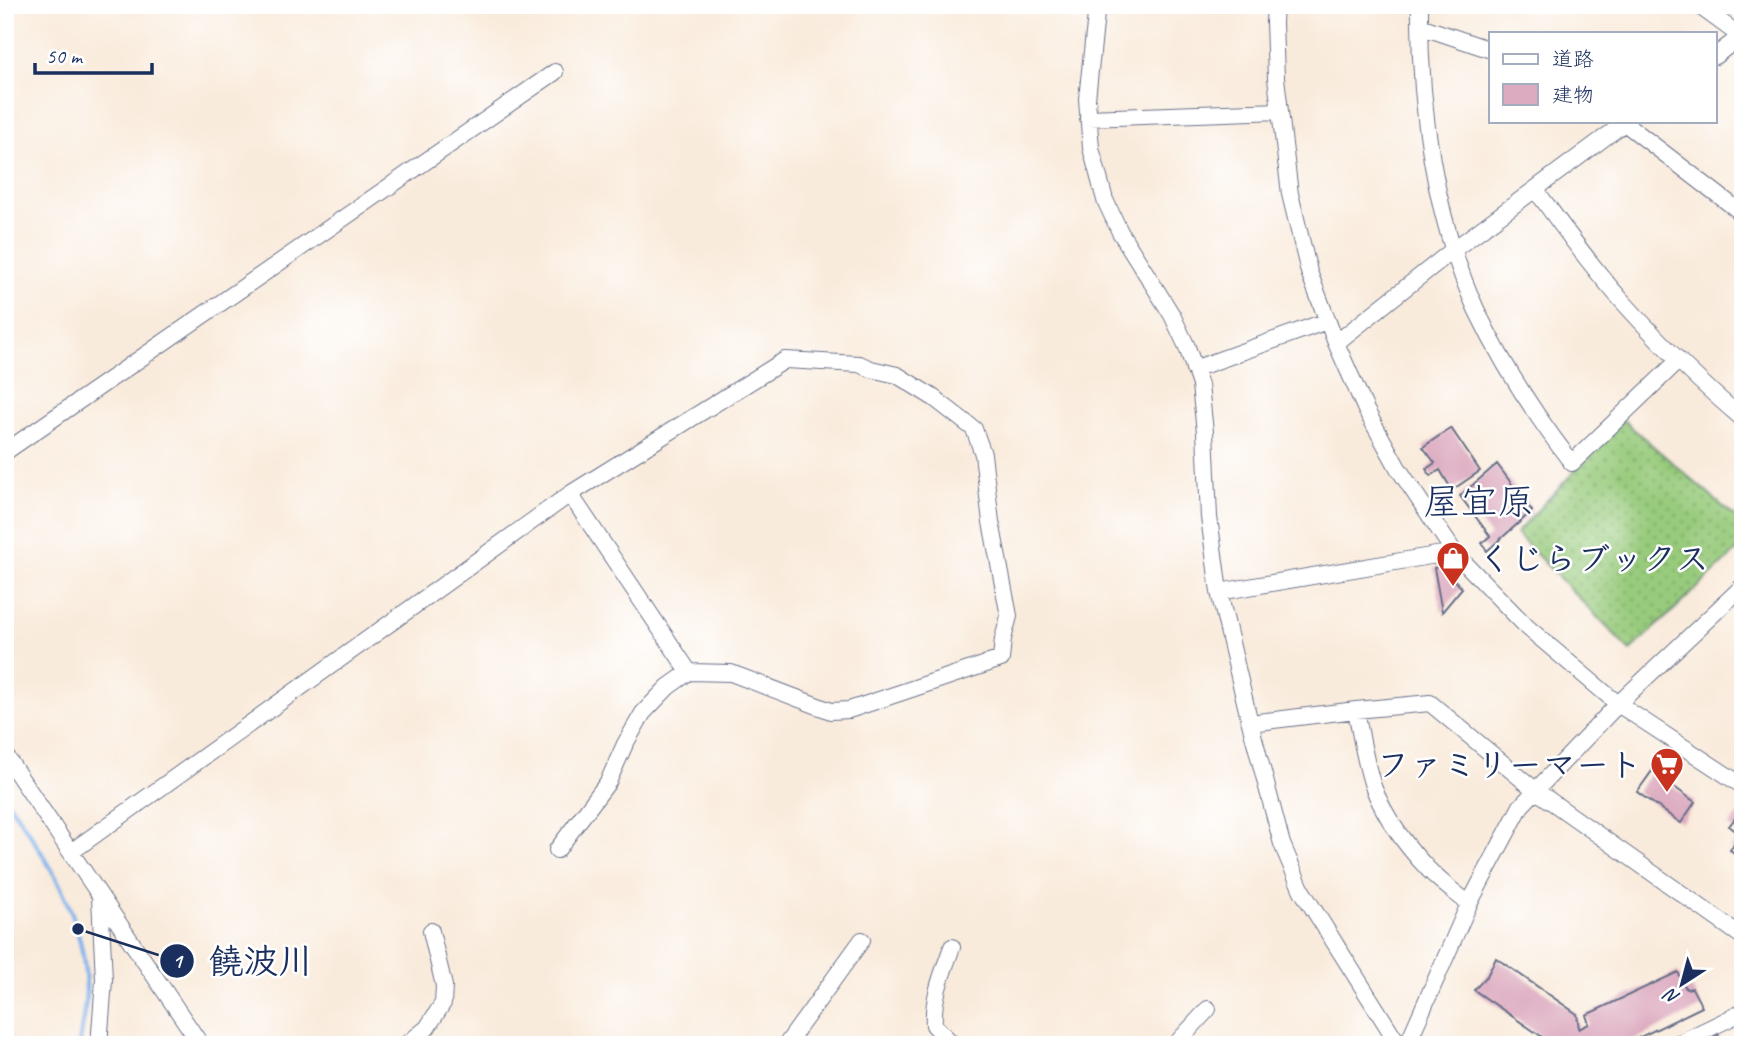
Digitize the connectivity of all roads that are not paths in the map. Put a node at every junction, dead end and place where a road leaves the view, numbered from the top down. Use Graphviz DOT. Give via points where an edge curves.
graph roads {
  1 [pos="1097,5"];
  2 [pos="1275,5"];
  3 [pos="1420,5"];
  4 [pos="1698,5"];
  5 [pos="1420,26"];
  6 [pos="1742,37"];
  7 [pos="1489,49"];
  8 [pos="1716,55"];
  9 [pos="555,72"];
  10 [pos="1280,111"];
  11 [pos="1088,118"];
  12 [pos="1624,122"];
  13 [pos="1626,122"];
  14 [pos="1535,190"];
  15 [pos="1743,214"];
  16 [pos="1453,250"];
  17 [pos="1327,321"];
  18 [pos="1336,343"];
  19 [pos="1679,360"];
  20 [pos="1194,369"];
  21 [pos="1740,413"];
  22 [pos="5,452"];
  23 [pos="570,495"];
  24 [pos="1454,552"];
  25 [pos="1743,586"];
  26 [pos="1219,592"];
  27 [pos="689,672"];
  28 [pos="1618,704"];
  29 [pos="1356,710"];
  30 [pos="1250,723"];
  31 [pos="5,755"];
  32 [pos="1739,778"];
  33 [pos="1535,790"];
  34 [pos="557,850"];
  35 [pos="71,852"];
  36 [pos="100,895"];
  37 [pos="1469,904"];
  38 [pos="430,930"];
  39 [pos="1743,937"];
  40 [pos="862,940"];
  41 [pos="952,947"];
  42 [pos="1208,1009"];
  43 [pos="1743,1012"];
  44 [pos="99,1045"];
  45 [pos="201,1045"];
  46 [pos="406,1045"];
  47 [pos="786,1045"];
  48 [pos="953,1045"];
  49 [pos="1175,1045"];
  50 [pos="1399,1045"];
  51 [pos="1407,1045"];
  52 [pos="1675,1045"];
  1 -- 11 [label="street"];
  2 -- 10 [label="street"];
  3 -- 5 [label="street"];
  4 -- 6 [label="street"];
  5 -- 7 [label="street"];
  5 -- 16 [label="street" via="1427,128"];
  6 -- 8 [label="street"];
  9 -- 22 [label="street"];
  10 -- 11 [label="street"];
  10 -- 17 [label="street" via="1290,194 1309,272"];
  11 -- 20 [label="street" via="1105,200 1172,315"];
  12 -- 14 [label="street"];
  13 -- 15 [label="street"];
  14 -- 16 [label="street"];
  14 -- 19 [label="street" via="1623,302"];
  16 -- 18 [label="street"];
  16 -- 19 [label="street" via="1500,357 1572,463"];
  17 -- 18 [label="street"];
  17 -- 20 [label="street"];
  18 -- 24 [label="street" via="1398,468"];
  19 -- 21 [label="street"];
  20 -- 26 [label="street" via="1204,420"];
  23 -- 27 [label="street"];
  23 -- 27 [label="street" via="785,360 859,364 897,374 974,429 983,454 1009,616 1001,659 840,711 731,673"];
  23 -- 35 [label="street"];
  24 -- 26 [label="street"];
  24 -- 28 [label="street" via="1527,627"];
  25 -- 28 [label="street"];
  26 -- 30 [label="street"];
  27 -- 34 [label="street" via="643,713 608,782"];
  28 -- 32 [label="street"];
  28 -- 33 [label="street"];
  29 -- 30 [label="street"];
  29 -- 33 [label="street" via="1430,703"];
  29 -- 37 [label="street" via="1374,789 1387,814 1429,871"];
  30 -- 50 [label="street" via="1282,844 1302,891"];
  31 -- 35 [label="street"];
  33 -- 37 [label="street" via="1521,806"];
  33 -- 39 [label="street"];
  35 -- 36 [label="street"];
  36 -- 44 [label="street" via="104,980"];
  36 -- 45 [label="street"];
  37 -- 51 [label="street"];
  38 -- 46 [label="street" via="444,986 443,1003 427,1028"];
  40 -- 47 [label="street"];
  41 -- 48 [label="street" via="933,1011 934,1025"];
  42 -- 49 [label="street"];
  43 -- 52 [label="street"];
}
